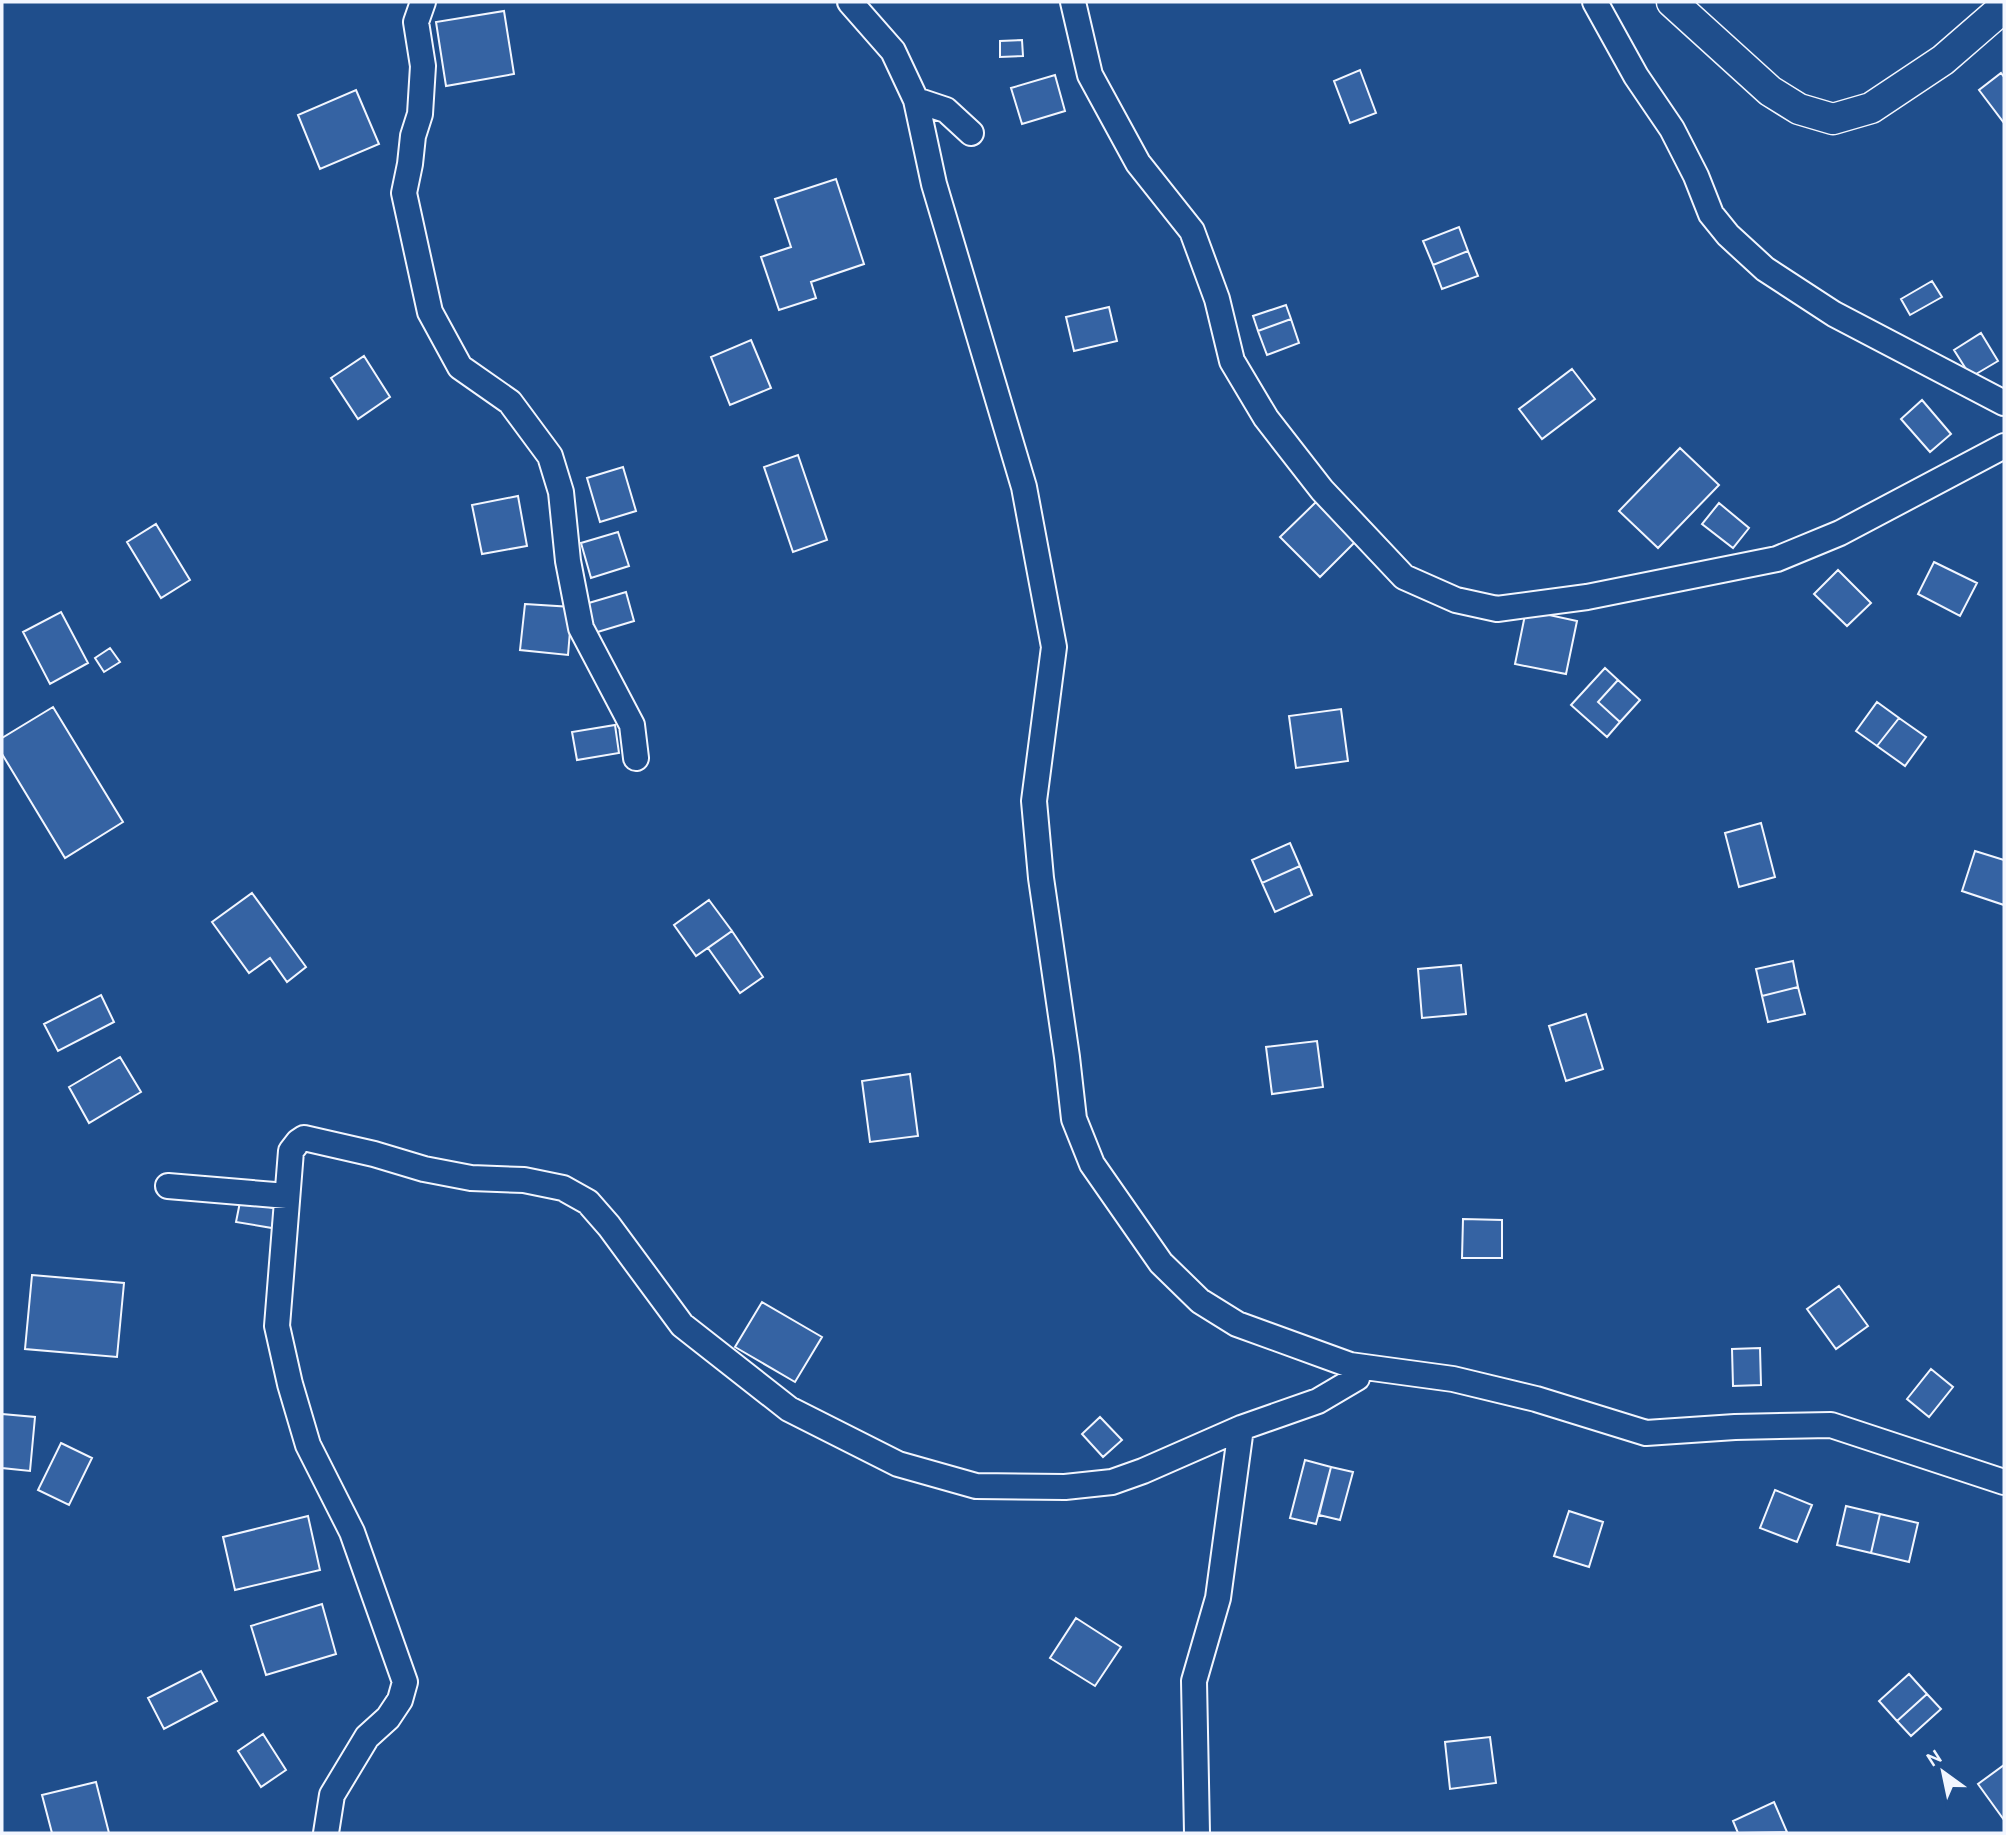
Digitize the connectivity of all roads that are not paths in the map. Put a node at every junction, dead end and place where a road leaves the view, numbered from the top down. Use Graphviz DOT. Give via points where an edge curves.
graph roads {
  1 [pos="423,2"];
  2 [pos="850,2"];
  3 [pos="1073,2"];
  4 [pos="1595,2"];
  5 [pos="1672,2"];
  6 [pos="2004,7"];
  7 [pos="916,100"];
  8 [pos="971,133"];
  9 [pos="2004,402"];
  10 [pos="2004,446"];
  11 [pos="636,758"];
  12 [pos="168,1186"];
  13 [pos="287,1196"];
  14 [pos="1350,1365"];
  15 [pos="1241,1428"];
  16 [pos="2004,1482"];
  17 [pos="326,1833"];
  18 [pos="1197,1833"];
  1 -- 11 [label="street" via="416,22 423,66 420,114 404,193 430,312 460,366 510,402 550,456 561,492 580,628 632,725"];
  2 -- 7 [label="street" via="893,51"];
  3 -- 10 [label="street" via="1090,75 1138,163 1192,231 1217,299 1232,361 1266,418 1322,490 1404,577 1456,600 1497,609 1587,597 1777,559 1840,533"];
  4 -- 9 [label="street" via="1672,129 1711,214 1728,235 1765,269 1834,314"];
  5 -- 6 [label="main road" via="1770,91 1800,109 1833,119 1871,108 1943,60"];
  7 -- 8 [label="street" via="946,110"];
  7 -- 14 [label="street" via="934,184 1024,487 1054,647 1034,801 1074,1119 1092,1164 1160,1263 1200,1301 1237,1324"];
  12 -- 13 [label="street"];
  13 -- 15 [label="street" via="291,1151 304,1138 424,1169 563,1188 588,1202 609,1226 682,1325 789,1409 898,1464 976,1486 1112,1482"];
  13 -- 17 [label="street" via="277,1326 290,1384 308,1445 352,1532 405,1682 400,1700 367,1737 332,1795"];
  14 -- 15 [label="street" via="1357,1378 1345,1387"];
  14 -- 16 [label="street" via="1453,1379 1646,1433 1831,1425"];
  15 -- 18 [label="street" via="1218,1598 1195,1681"];
}
